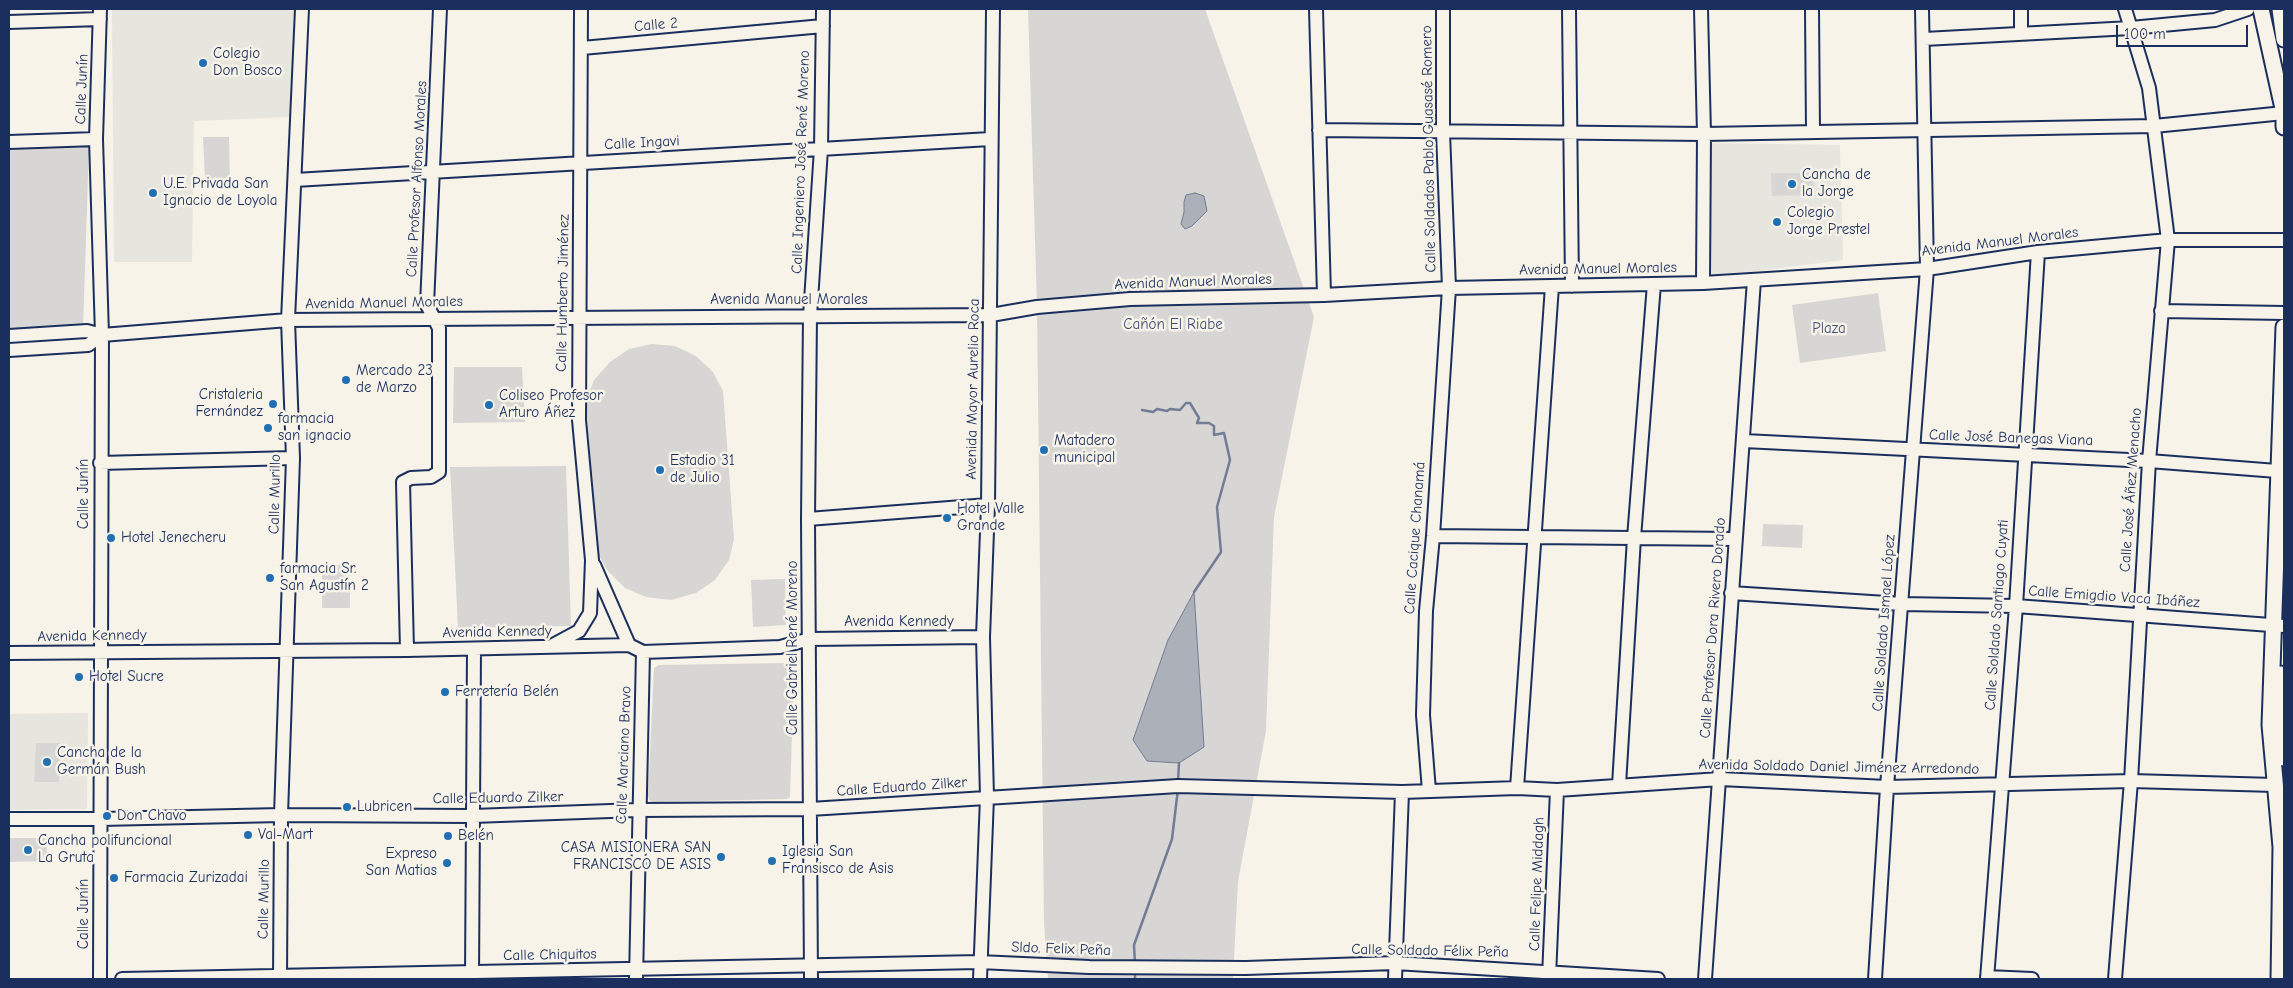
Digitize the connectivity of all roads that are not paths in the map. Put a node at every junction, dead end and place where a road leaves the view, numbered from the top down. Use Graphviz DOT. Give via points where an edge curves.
graph roads {
  1 [pos="302,9"];
  2 [pos="440,9"];
  3 [pos="581,9"];
  4 [pos="823,9"];
  5 [pos="993,9"];
  6 [pos="1316,9"];
  7 [pos="1443,9"];
  8 [pos="1569,9"];
  9 [pos="1701,9"];
  10 [pos="1812,9"];
  11 [pos="1922,9"];
  12 [pos="2021,9"];
  13 [pos="2125,9"];
  14 [pos="2248,9"];
  15 [pos="2261,9"];
  16 [pos="2280,9"];
  17 [pos="100,14"];
  18 [pos="9,22"];
  19 [pos="823,26"];
  20 [pos="2131,28"];
  21 [pos="2283,31"];
  22 [pos="2021,34"];
  23 [pos="1924,39"];
  24 [pos="582,48"];
  25 [pos="2284,120"];
  26 [pos="2154,126"];
  27 [pos="1318,130"];
  28 [pos="1924,130"];
  29 [pos="1443,132"];
  30 [pos="1813,132"];
  31 [pos="1569,133"];
  32 [pos="1704,134"];
  33 [pos="990,138"];
  34 [pos="96,139"];
  35 [pos="9,142"];
  36 [pos="821,149"];
  37 [pos="581,163"];
  38 [pos="434,173"];
  39 [pos="295,180"];
  40 [pos="2168,240"];
  41 [pos="2284,240"];
  42 [pos="2038,252"];
  43 [pos="1927,269"];
  44 [pos="1754,280"];
  45 [pos="1703,283"];
  46 [pos="1654,284"];
  47 [pos="1552,286"];
  48 [pos="1572,286"];
  49 [pos="1449,288"];
  50 [pos="1324,295"];
  51 [pos="2161,311"];
  52 [pos="2284,313"];
  53 [pos="990,315"];
  54 [pos="810,316"];
  55 [pos="435,318"];
  56 [pos="578,319"];
  57 [pos="288,320"];
  58 [pos="2284,327"];
  59 [pos="102,335"];
  60 [pos="9,336"];
  61 [pos="9,350"];
  62 [pos="1744,440"];
  63 [pos="1912,450"];
  64 [pos="2024,456"];
  65 [pos="293,458"];
  66 [pos="2149,460"];
  67 [pos="100,463"];
  68 [pos="2277,471"];
  69 [pos="988,505"];
  70 [pos="808,519"];
  71 [pos="1433,536"];
  72 [pos="1534,537"];
  73 [pos="1634,538"];
  74 [pos="1734,539"];
  75 [pos="592,560"];
  76 [pos="2284,566"];
  77 [pos="1731,593"];
  78 [pos="1902,604"];
  79 [pos="2016,606"];
  80 [pos="2139,614"];
  81 [pos="2280,626"];
  82 [pos="983,638"];
  83 [pos="810,639"];
  84 [pos="629,645"];
  85 [pos="550,647"];
  86 [pos="474,649"];
  87 [pos="288,650"];
  88 [pos="406,650"];
  89 [pos="100,652"];
  90 [pos="643,652"];
  91 [pos="9,653"];
  92 [pos="2284,758"];
  93 [pos="1720,779"];
  94 [pos="2131,780"];
  95 [pos="1619,785"];
  96 [pos="2275,785"];
  97 [pos="2001,786"];
  98 [pos="1887,787"];
  99 [pos="1517,788"];
  100 [pos="1557,790"];
  101 [pos="1429,791"];
  102 [pos="1402,792"];
  103 [pos="987,797"];
  104 [pos="810,809"];
  105 [pos="638,810"];
  106 [pos="281,815"];
  107 [pos="473,816"];
  108 [pos="9,819"];
  109 [pos="101,820"];
  110 [pos="979,962"];
  111 [pos="1396,963"];
  112 [pos="811,966"];
  113 [pos="1141,968"];
  114 [pos="2281,973"];
  115 [pos="636,974"];
  116 [pos="1549,975"];
  117 [pos="472,976"];
  118 [pos="280,978"];
  119 [pos="1987,978"];
  120 [pos="100,979"];
  121 [pos="122,979"];
  122 [pos="811,979"];
  123 [pos="980,979"];
  124 [pos="1395,979"];
  125 [pos="1658,979"];
  126 [pos="1705,979"];
  127 [pos="1875,979"];
  128 [pos="2032,979"];
  129 [pos="2115,979"];
  1 -- 39 [label="street, Calle Murillo"];
  2 -- 38 [label="street, Calle Profesor Alfonso Morales"];
  3 -- 24 [label="street, Calle Humberto Jiménez"];
  4 -- 19 [label="street, Calle Ingeniero José René Moreno"];
  5 -- 33 [label="street, Avenida Mayor Aurelio Roca"];
  6 -- 27 [label="street"];
  7 -- 29 [label="street, Calle Soldados Pablo Guasasé Romero"];
  8 -- 31 [label="street"];
  9 -- 32 [label="street"];
  10 -- 30 [label="street"];
  11 -- 23 [label="street, Calle Soldado Ismael López"];
  12 -- 22 [label="street"];
  13 -- 20 [label="street, Calle José Áñez Menacho"];
  14 -- 20 [label="street" via="2215,20"];
  15 -- 25 [label="main road"];
  16 -- 21 [label="main road"];
  17 -- 18 [label="street"];
  17 -- 34 [label="street, Calle Junín"];
  19 -- 24 [label="street, Calle 2"];
  19 -- 36 [label="street, Calle Ingeniero José René Moreno"];
  20 -- 22 [label="street"];
  20 -- 26 [label="street, Calle José Áñez Menacho" via="2148,88"];
  22 -- 23 [label="street"];
  23 -- 28 [label="street, Calle Soldado Ismael López"];
  24 -- 37 [label="street, Calle Humberto Jiménez"];
  25 -- 26 [label="street"];
  26 -- 28 [label="street"];
  26 -- 40 [label="street, Calle José Áñez Menacho"];
  27 -- 29 [label="street"];
  27 -- 50 [label="street"];
  28 -- 30 [label="street"];
  28 -- 43 [label="street, Calle Soldado Ismael López"];
  29 -- 31 [label="street"];
  29 -- 49 [label="street, Calle Soldados Pablo Guasasé Romero"];
  30 -- 32 [label="street"];
  31 -- 32 [label="street"];
  31 -- 48 [label="street"];
  32 -- 45 [label="street"];
  33 -- 36 [label="street, Calle Ingavi"];
  33 -- 53 [label="street, Avenida Mayor Aurelio Roca"];
  34 -- 35 [label="street"];
  34 -- 59 [label="street, Calle Junín"];
  36 -- 37 [label="street, Calle Ingavi"];
  36 -- 54 [label="street, Calle Ingeniero José René Moreno"];
  37 -- 38 [label="street, Calle Ingavi"];
  37 -- 56 [label="street, Calle Humberto Jiménez"];
  38 -- 39 [label="street, Calle Ingavi"];
  38 -- 55 [label="street, Calle Profesor Alfonso Morales" via="427,305"];
  39 -- 57 [label="street, Calle Murillo"];
  40 -- 41 [label="street, Avenida Manuel Morales"];
  40 -- 42 [label="street, Avenida Manuel Morales"];
  40 -- 51 [label="street, Calle José Áñez Menacho"];
  42 -- 43 [label="street, Avenida Manuel Morales"];
  42 -- 64 [label="street, Calle Soldado Santiago Cuyati"];
  43 -- 44 [label="street, Avenida Manuel Morales"];
  43 -- 63 [label="street, Calle Soldado Ismael López"];
  44 -- 45 [label="street, Avenida Manuel Morales"];
  44 -- 62 [label="street, Calle Profesor Dora Rivero Dorado"];
  45 -- 46 [label="street, Avenida Manuel Morales"];
  46 -- 48 [label="street, Avenida Manuel Morales"];
  46 -- 73 [label="street"];
  47 -- 48 [label="street, Avenida Manuel Morales"];
  47 -- 49 [label="street, Avenida Manuel Morales"];
  47 -- 72 [label="street"];
  49 -- 50 [label="street, Avenida Manuel Morales"];
  49 -- 71 [label="street, Calle Cacique Chanamá"];
  50 -- 53 [label="street, Avenida Manuel Morales" via="1130,298"];
  51 -- 52 [label="street"];
  51 -- 66 [label="street, Calle José Áñez Menacho"];
  53 -- 54 [label="street, Avenida Manuel Morales"];
  53 -- 69 [label="street, Avenida Mayor Aurelio Roca"];
  54 -- 56 [label="street, Avenida Manuel Morales"];
  54 -- 70 [label="street, Calle Gabriel René Moreno"];
  55 -- 56 [label="street, Avenida Manuel Morales"];
  55 -- 57 [label="street, Avenida Manuel Morales"];
  55 -- 88 [label="street, Calle Profesor Alfonso Morales" via="439,328 439,472 431,477 411,478 403,482"];
  56 -- 75 [label="street, Calle Humberto Jiménez" via="579,420"];
  57 -- 59 [label="street, Avenida Manuel Morales"];
  57 -- 65 [label="street, Calle Murillo"];
  58 -- 68 [label="main road"];
  59 -- 60 [label="street, Avenida Manuel Morales" via="87,331"];
  59 -- 61 [label="street, Avenida Manuel Morales" via="88,345"];
  59 -- 67 [label="street, Calle Junín"];
  62 -- 63 [label="street, Calle José Banegas Viana"];
  62 -- 74 [label="street, Calle Profesor Dora Rivero Dorado"];
  63 -- 64 [label="street, Calle José Banegas Viana"];
  63 -- 78 [label="street, Calle Soldado Ismael López"];
  64 -- 66 [label="street, Calle José Banegas Viana"];
  64 -- 79 [label="street, Calle Soldado Santiago Cuyati"];
  65 -- 67 [label="street"];
  65 -- 87 [label="street, Calle Murillo"];
  66 -- 68 [label="street, Calle José Banegas Viana"];
  66 -- 80 [label="street, Calle José Áñez Menacho"];
  67 -- 89 [label="street, Calle Junín"];
  68 -- 81 [label="main road"];
  69 -- 70 [label="street"];
  69 -- 82 [label="street, Avenida Mayor Aurelio Roca"];
  70 -- 83 [label="street, Calle Gabriel René Moreno"];
  71 -- 72 [label="street"];
  71 -- 101 [label="street, Calle Cacique Chanamá" via="1426,612 1423,715"];
  72 -- 73 [label="street"];
  72 -- 99 [label="street"];
  73 -- 74 [label="street"];
  73 -- 95 [label="street"];
  74 -- 77 [label="street, Calle Profesor Dora Rivero Dorado"];
  75 -- 84 [label="street"];
  75 -- 85 [label="street, Calle Humberto Jiménez" via="590,613 579,631"];
  76 -- 81 [label="main road"];
  77 -- 78 [label="street, Calle Emigdio Vaca Ibáñez"];
  77 -- 93 [label="street, Calle Profesor Dora Rivero Dorado"];
  78 -- 79 [label="street, Calle Emigdio Vaca Ibáñez"];
  78 -- 98 [label="street, Calle Soldado Ismael López"];
  79 -- 80 [label="street, Calle Emigdio Vaca Ibáñez"];
  79 -- 97 [label="street, Calle Soldado Santiago Cuyati"];
  80 -- 81 [label="street, Calle Emigdio Vaca Ibáñez"];
  80 -- 94 [label="street, Calle José Áñez Menacho"];
  81 -- 92 [label="main road"];
  81 -- 96 [label="main road" via="2270,725"];
  82 -- 83 [label="street, Avenida Kennedy"];
  82 -- 103 [label="street, Avenida Mayor Aurelio Roca"];
  83 -- 90 [label="street, Avenida Kennedy" via="780,647"];
  83 -- 104 [label="street, Calle Gabriel René Moreno"];
  84 -- 85 [label="street, Avenida Kennedy"];
  84 -- 90 [label="street, Avenida Kennedy"];
  85 -- 86 [label="street, Avenida Kennedy"];
  86 -- 88 [label="street, Avenida Kennedy"];
  86 -- 107 [label="street"];
  87 -- 88 [label="street, Avenida Kennedy"];
  87 -- 89 [label="street, Avenida Kennedy"];
  87 -- 106 [label="street, Calle Murillo"];
  89 -- 91 [label="street, Avenida Kennedy"];
  89 -- 109 [label="street, Calle Junín"];
  90 -- 105 [label="street, Calle Marciano Bravo"];
  93 -- 95 [label="street, Avenida Soldado Daniel Jiménez Arredondo"];
  93 -- 98 [label="street, Avenida Soldado Daniel Jiménez Arredondo"];
  93 -- 126 [label="street, Calle Profesor Dora Rivero Dorado"];
  94 -- 96 [label="street, Avenida Soldado Daniel Jiménez Arredondo"];
  94 -- 97 [label="street, Avenida Soldado Daniel Jiménez Arredondo"];
  94 -- 129 [label="street, Calle José Áñez Menacho"];
  95 -- 100 [label="street, Avenida Soldado Daniel Jiménez Arredondo"];
  96 -- 114 [label="main road" via="2281,847"];
  97 -- 98 [label="street, Avenida Soldado Daniel Jiménez Arredondo"];
  97 -- 119 [label="street, Calle Soldado Santiago Cuyati"];
  98 -- 127 [label="street, Calle Soldado Ismael López"];
  99 -- 100 [label="street, Avenida Soldado Daniel Jiménez Arredondo"];
  99 -- 101 [label="street, Avenida Soldado Daniel Jiménez Arredondo"];
  100 -- 116 [label="street, Calle Felipe Middagh"];
  101 -- 102 [label="street, Avenida Soldado Daniel Jiménez Arredondo"];
  102 -- 103 [label="street, Calle Eduardo Zilker" via="1178,786"];
  102 -- 111 [label="street"];
  103 -- 104 [label="street, Calle Eduardo Zilker"];
  103 -- 110 [label="street, Avenida Mayor Aurelio Roca"];
  104 -- 105 [label="street, Calle Eduardo Zilker"];
  104 -- 112 [label="street, Calle Gabriel René Moreno"];
  105 -- 107 [label="street, Calle Eduardo Zilker"];
  105 -- 115 [label="street, Calle Marciano Bravo"];
  106 -- 107 [label="street, Calle Eduardo Zilker"];
  106 -- 109 [label="street, Calle Eduardo Zilker"];
  106 -- 118 [label="street, Calle Murillo"];
  107 -- 117 [label="street"];
  108 -- 109 [label="street, Calle Eduardo Zilker"];
  109 -- 120 [label="street, Calle Junín"];
  110 -- 112 [label="street, Calle Chiquitos"];
  110 -- 113 [label="street, Sldo. Felix Peña"];
  110 -- 123 [label="street, Avenida Mayor Aurelio Roca"];
  111 -- 113 [label="street, Calle Soldado Félix Peña"];
  111 -- 116 [label="street, Calle Soldado Félix Peña"];
  111 -- 124 [label="street"];
  112 -- 115 [label="street, Calle Chiquitos"];
  112 -- 122 [label="street, Calle Gabriel René Moreno"];
  115 -- 117 [label="street, Calle Chiquitos"];
  116 -- 125 [label="street, Calle Soldado Félix Peña"];
  117 -- 118 [label="street, Calle Chiquitos"];
  118 -- 121 [label="street, Calle Chiquitos"];
  119 -- 128 [label="street"];
}
